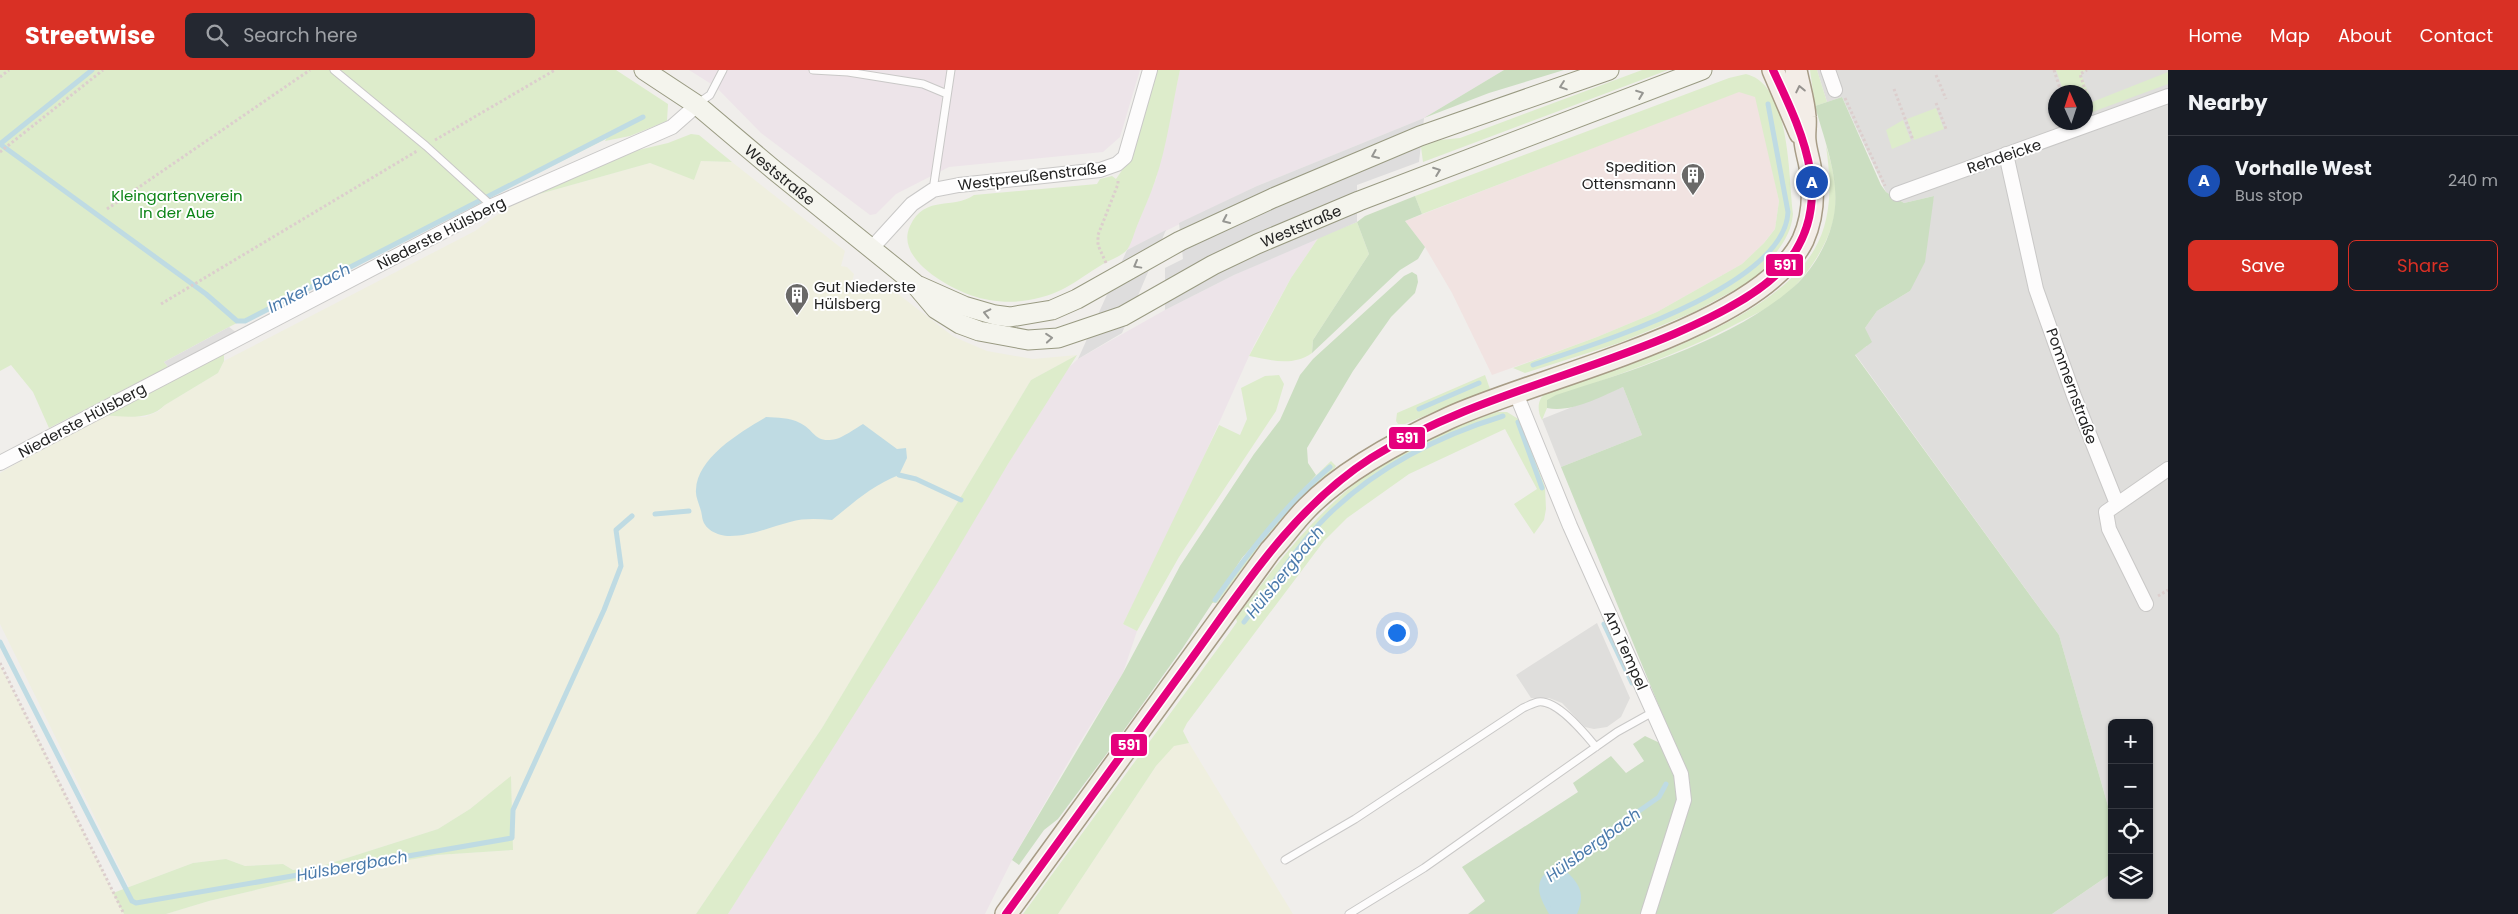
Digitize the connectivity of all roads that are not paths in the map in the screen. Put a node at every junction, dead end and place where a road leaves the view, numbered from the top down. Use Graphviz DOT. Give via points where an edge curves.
graph roads {
  1 [pos="334,70"];
  2 [pos="644,70"];
  3 [pos="724,70"];
  4 [pos="813,70"];
  5 [pos="951,70"];
  6 [pos="1150,70"];
  7 [pos="1609,70"];
  8 [pos="1702,70"];
  9 [pos="1773,70"];
  10 [pos="1796,70"];
  11 [pos="1828,70"];
  12 [pos="1835,90"];
  13 [pos="947,94"];
  14 [pos="2168,96"];
  15 [pos="697,104"];
  16 [pos="1805,142"];
  17 [pos="2006,154"];
  18 [pos="933,190"];
  19 [pos="1897,194"];
  20 [pos="489,204"];
  21 [pos="871,249"];
  22 [pos="914,283"];
  23 [pos="1515,391"];
  24 [pos="0,463"];
  25 [pos="2168,469"];
  26 [pos="2117,504"];
  27 [pos="2146,604"];
  28 [pos="1653,712"];
  29 [pos="1596,748"];
  30 [pos="1285,860"];
  31 [pos="1006,914"];
  32 [pos="1348,914"];
  33 [pos="1648,914"];
  1 -- 20 [label="lane" via="426,146"];
  2 -- 15 [label="street, Weststraße"];
  3 -- 15 [label="lane" via="710,95"];
  4 -- 13 [label="lane" via="923,84"];
  5 -- 13 [label="lane"];
  6 -- 18 [label="street, Westpreußenstraße" via="1125,157 1117,164 1100,170 959,184"];
  7 -- 22 [label="street, Weststraße, one-way" via="1420,136 1273,198 1180,241 1052,310 1018,316 995,315 964,306"];
  22 -- 8 [label="street, Weststraße, one-way" via="936,309 960,324 994,335 1028,340 1058,338 1123,316 1222,261 1342,208"];
  9 -- 16 [label="main road"];
  16 -- 10 [label="main road, one-way" via="1804,106"];
  11 -- 12 [label="street"];
  13 -- 18 [label="lane"];
  14 -- 17 [label="street, Rehdeicke"];
  15 -- 20 [label="street, Niederste Hülsberg" via="672,127"];
  15 -- 21 [label="street, Weststraße"];
  16 -- 23 [label="main road" via="1812,182 1810,218 1803,241 1772,279 1746,297 1676,333"];
  17 -- 19 [label="street, Rehdeicke"];
  17 -- 26 [label="street, Pommernstraße" via="2036,289"];
  18 -- 21 [label="street, Westpreußenstraße" via="912,204"];
  20 -- 24 [label="street, Niederste Hülsberg"];
  21 -- 22 [label="street, Weststraße"];
  23 -- 28 [label="street, Am Tempel" via="1570,526"];
  23 -- 31 [label="main road" via="1404,440 1365,463 1308,507 1270,551"];
  25 -- 26 [label="street"];
  26 -- 27 [label="street" via="2106,512 2109,529"];
  28 -- 29 [label="lane"];
  28 -- 33 [label="street, Am Tempel" via="1681,774 1684,800"];
  29 -- 30 [label="lane" via="1575,723 1552,705 1539,702 1523,708 1355,819"];
  29 -- 32 [label="lane" via="1424,868"];
}
